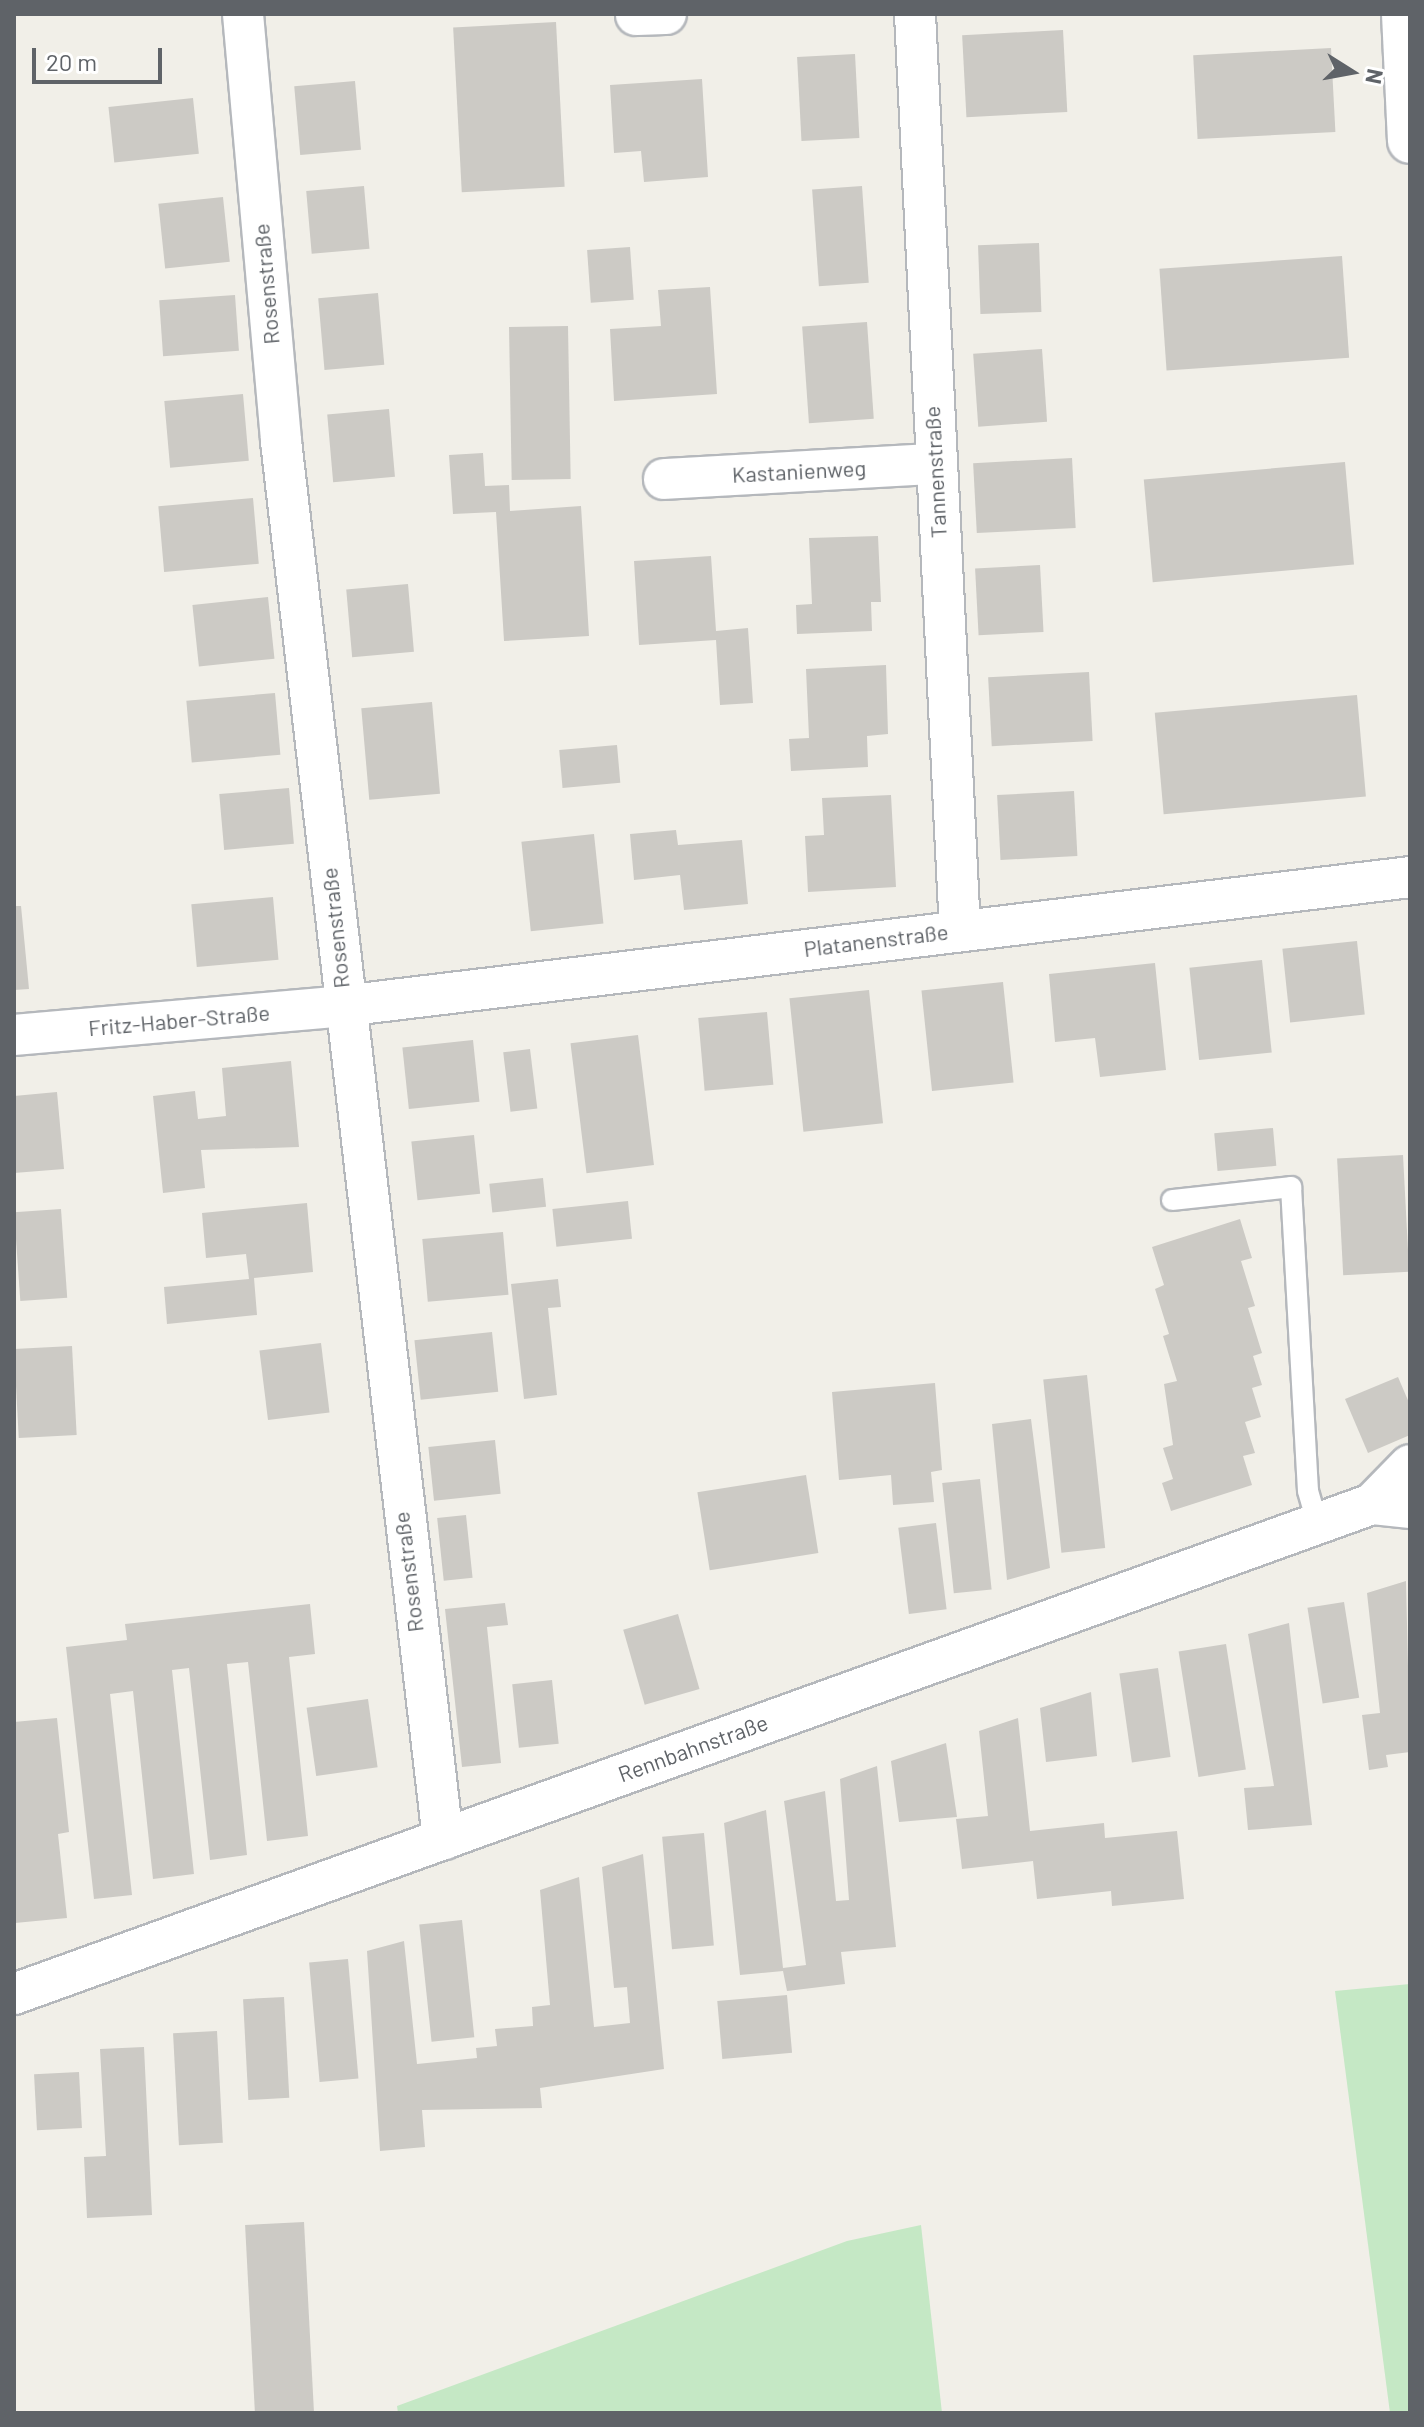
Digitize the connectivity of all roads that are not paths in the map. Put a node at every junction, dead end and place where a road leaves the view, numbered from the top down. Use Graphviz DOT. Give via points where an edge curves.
graph roads {
  1 [pos="243,14"];
  2 [pos="915,14"];
  3 [pos="1404,14"];
  4 [pos="1410,141"];
  5 [pos="934,464"];
  6 [pos="664,479"];
  7 [pos="1410,877"];
  8 [pos="960,930"];
  9 [pos="343,1006"];
  10 [pos="14,1035"];
  11 [pos="1172,1200"];
  12 [pos="1410,1465"];
  13 [pos="1391,1506"];
  14 [pos="1318,1527"];
  15 [pos="443,1840"];
  16 [pos="14,1994"];
  1 -- 9 [label="street, Rosenstraße"];
  2 -- 5 [label="street, Tannenstraße"];
  3 -- 4 [label="main road"];
  5 -- 6 [label="street, Kastanienweg"];
  5 -- 8 [label="street, Tannenstraße"];
  7 -- 8 [label="street, Platanenstraße"];
  8 -- 9 [label="street, Platanenstraße"];
  9 -- 10 [label="street, Fritz-Haber-Straße"];
  9 -- 15 [label="street, Rosenstraße"];
  11 -- 14 [label="lane" via="1291,1187 1308,1491"];
  12 -- 13 [label="street, Rennbahnstraße"];
  13 -- 14 [label="street, Rennbahnstraße"];
  14 -- 15 [label="street, Rennbahnstraße"];
  15 -- 16 [label="street, Rennbahnstraße"];
}
